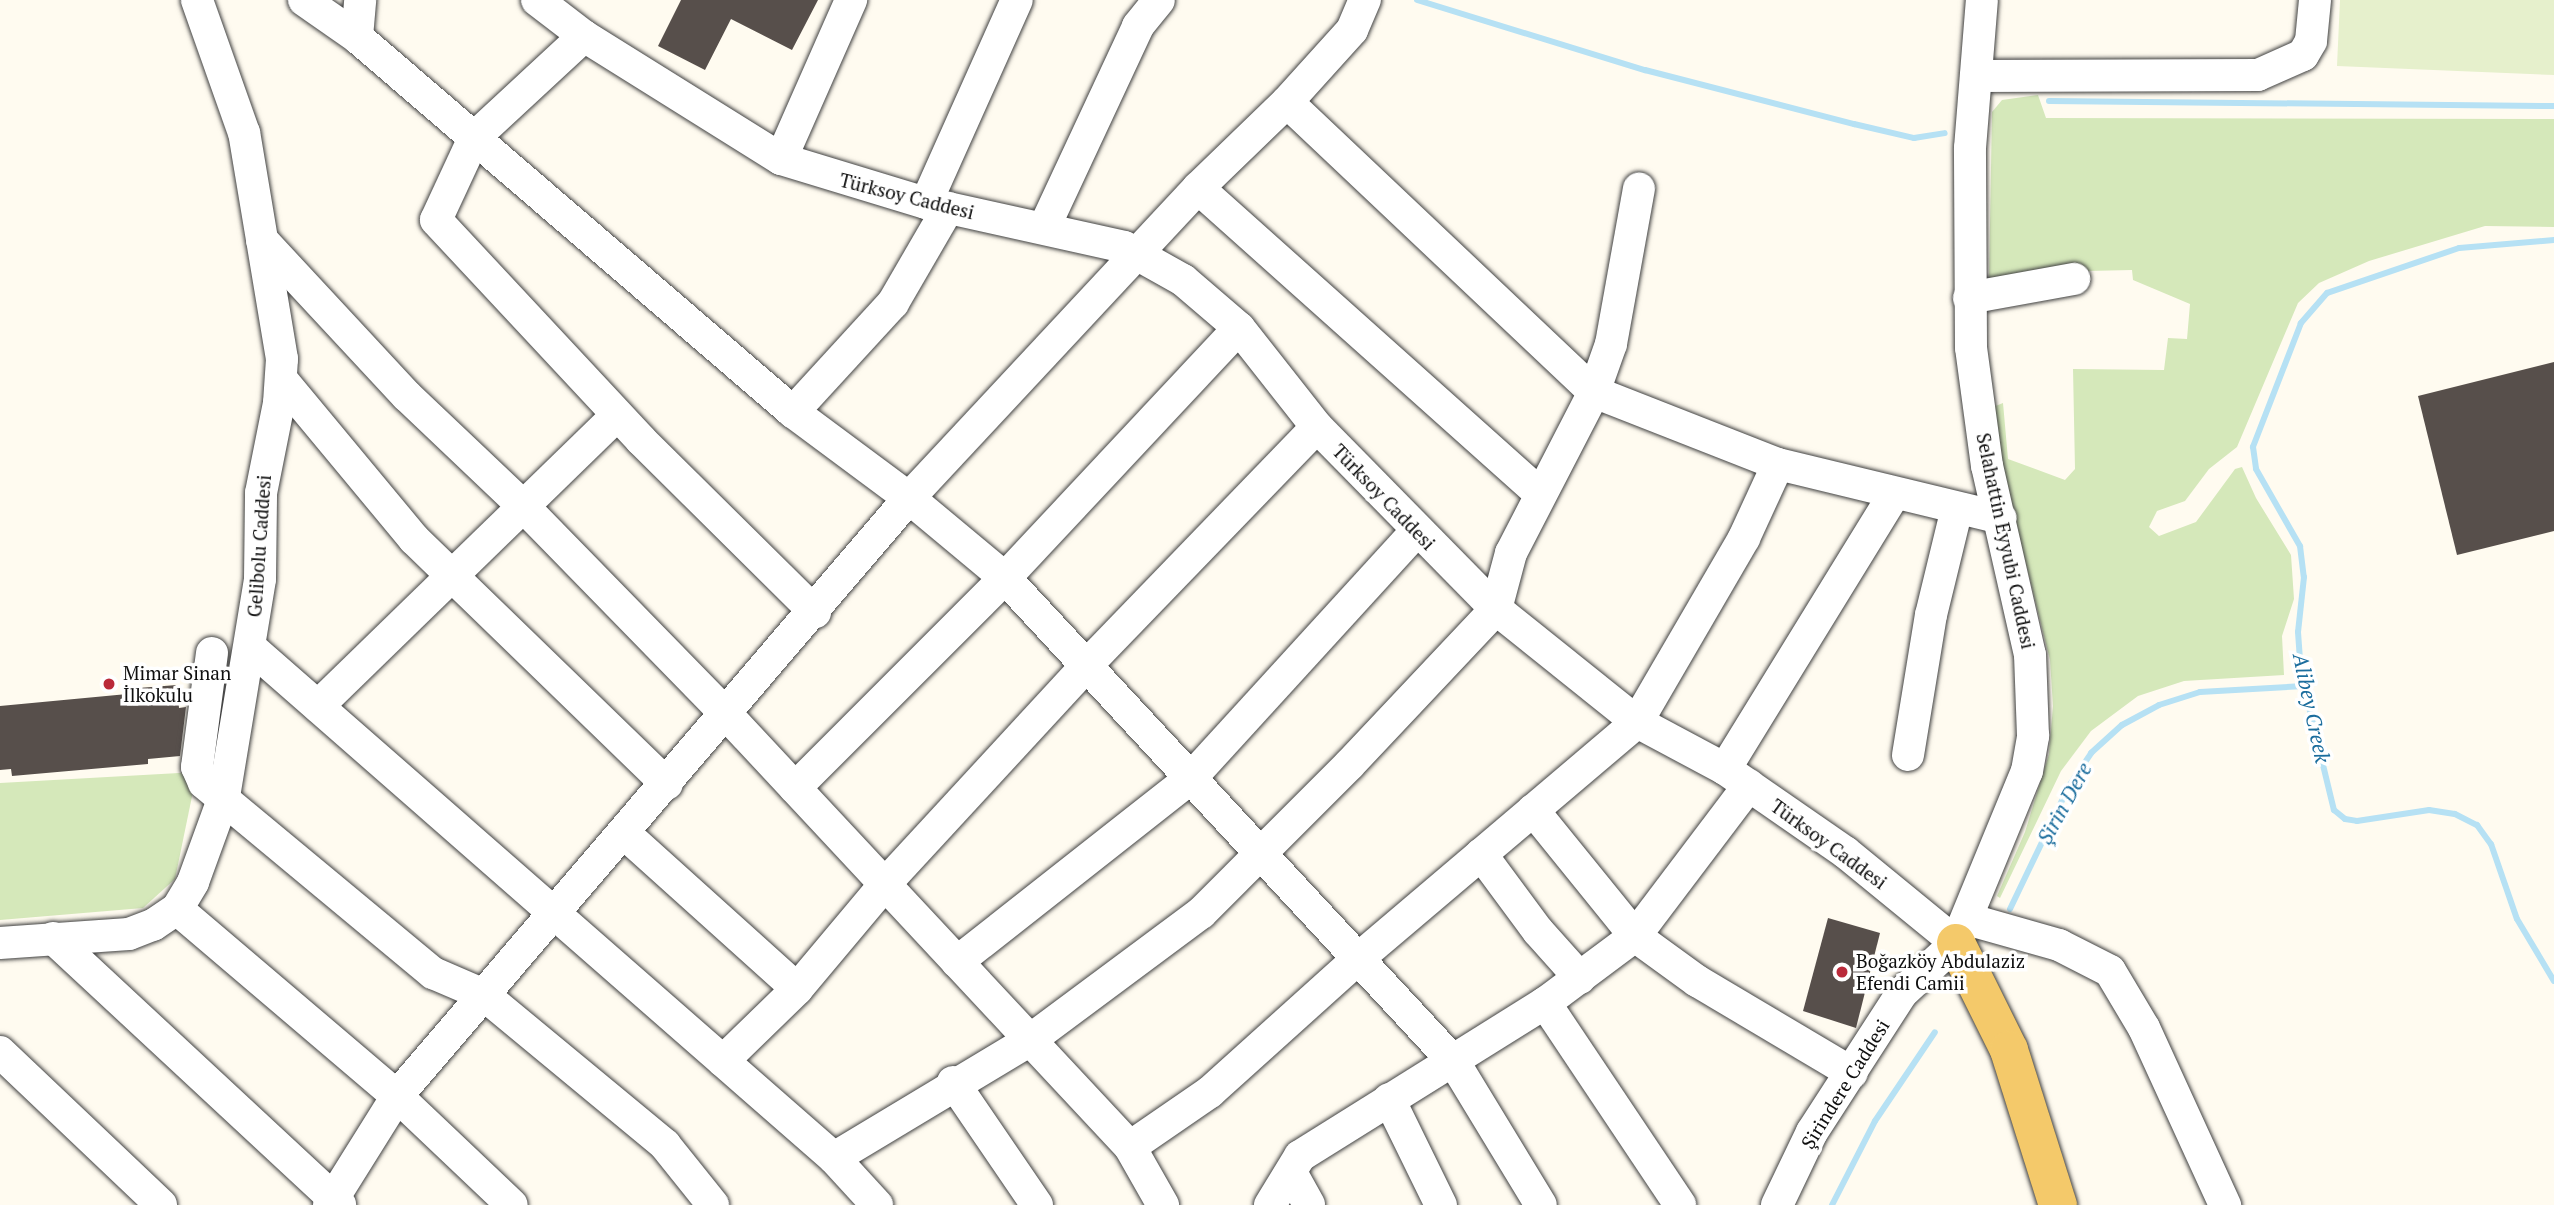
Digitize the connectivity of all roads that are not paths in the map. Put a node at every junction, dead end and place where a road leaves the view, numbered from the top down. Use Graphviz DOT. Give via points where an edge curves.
graph roads {
  1 [pos="197,0"];
  2 [pos="304,0"];
  3 [pos="360,0"];
  4 [pos="537,0"];
  5 [pos="851,0"];
  6 [pos="1017,0"];
  7 [pos="1159,0"];
  8 [pos="1365,0"];
  9 [pos="1982,0"];
  10 [pos="2315,0"];
  11 [pos="584,36"];
  12 [pos="357,37"];
  13 [pos="1976,76"];
  14 [pos="1287,102"];
  15 [pos="474,138"];
  16 [pos="781,159"];
  17 [pos="1198,188"];
  18 [pos="1639,189"];
  19 [pos="937,206"];
  20 [pos="1044,228"];
  21 [pos="262,240"];
  22 [pos="1136,254"];
  23 [pos="2074,279"];
  24 [pos="1969,298"];
  25 [pos="1239,328"];
  26 [pos="282,380"];
  27 [pos="1594,392"];
  28 [pos="793,412"];
  29 [pos="617,415"];
  30 [pos="1317,427"];
  31 [pos="1778,464"];
  32 [pos="1895,493"];
  33 [pos="1539,494"];
  34 [pos="909,498"];
  35 [pos="523,506"];
  36 [pos="1957,508"];
  37 [pos="2001,518"];
  38 [pos="1416,532"];
  39 [pos="452,575"];
  40 [pos="1006,578"];
  41 [pos="1496,609"];
  42 [pos="815,612"];
  43 [pos="250,646"];
  44 [pos="212,653"];
  45 [pos="1084,668"];
  46 [pos="318,706"];
  47 [pos="727,715"];
  48 [pos="1637,722"];
  49 [pos="1908,755"];
  50 [pos="1737,777"];
  51 [pos="1191,778"];
  52 [pos="667,784"];
  53 [pos="795,788"];
  54 [pos="224,797"];
  55 [pos="1533,810"];
  56 [pos="624,833"];
  57 [pos="1262,852"];
  58 [pos="1481,854"];
  59 [pos="885,884"];
  60 [pos="177,909"];
  61 [pos="554,914"];
  62 [pos="1962,931"];
  63 [pos="1635,936"];
  64 [pos="53,938"];
  65 [pos="0,943"];
  66 [pos="1359,958"];
  67 [pos="957,962"];
  68 [pos="1580,978"];
  69 [pos="797,989"];
  70 [pos="484,995"];
  71 [pos="1545,1003"];
  72 [pos="1030,1040"];
  73 [pos="0,1052"];
  74 [pos="723,1061"];
  75 [pos="1454,1062"];
  76 [pos="1852,1073"];
  77 [pos="953,1082"];
  78 [pos="397,1096"];
  79 [pos="1390,1099"];
  80 [pos="1130,1147"];
  81 [pos="834,1158"];
  82 [pos="1292,1174"];
  83 [pos="334,1203"];
  84 [pos="161,1205"];
  85 [pos="512,1205"];
  86 [pos="713,1205"];
  87 [pos="877,1205"];
  88 [pos="1037,1205"];
  89 [pos="1163,1205"];
  90 [pos="1270,1205"];
  91 [pos="1309,1205"];
  92 [pos="1441,1205"];
  93 [pos="1541,1205"];
  94 [pos="1680,1205"];
  95 [pos="1777,1205"];
  96 [pos="2058,1205"];
  97 [pos="2225,1205"];
  1 -- 21 [label="street, Gelibolu Caddesi" via="242,124"];
  2 -- 12 [label="street"];
  3 -- 12 [label="street"];
  4 -- 11 [label="street, Türksoy Caddesi"];
  5 -- 16 [label="street"];
  6 -- 19 [label="street"];
  7 -- 20 [label="street" via="1138,26"];
  8 -- 14 [label="street" via="1352,30"];
  9 -- 13 [label="street, Selahattin Eyyubi Caddesi"];
  10 -- 13 [label="street" via="2311,41 2303,55 2258,75"];
  11 -- 15 [label="street"];
  11 -- 16 [label="street, Türksoy Caddesi"];
  12 -- 15 [label="street"];
  13 -- 24 [label="street, Selahattin Eyyubi Caddesi"];
  14 -- 17 [label="street"];
  14 -- 27 [label="street"];
  15 -- 28 [label="street"];
  15 -- 29 [label="street" via="436,220"];
  16 -- 19 [label="street, Türksoy Caddesi"];
  17 -- 22 [label="street"];
  17 -- 33 [label="street"];
  18 -- 27 [label="street" via="1611,344"];
  19 -- 20 [label="street, Türksoy Caddesi"];
  19 -- 28 [label="street" via="893,303"];
  20 -- 22 [label="street, Türksoy Caddesi"];
  21 -- 26 [label="street, Gelibolu Caddesi"];
  21 -- 35 [label="street" via="407,396"];
  22 -- 25 [label="street, Türksoy Caddesi" via="1183,280"];
  22 -- 34 [label="street"];
  23 -- 24 [label="street"];
  24 -- 37 [label="street, Selahattin Eyyubi Caddesi" via="1987,466"];
  25 -- 30 [label="street, Türksoy Caddesi"];
  25 -- 40 [label="street"];
  26 -- 39 [label="street" via="414,539"];
  26 -- 43 [label="street, Gelibolu Caddesi" via="261,493 260,579"];
  27 -- 31 [label="street"];
  27 -- 33 [label="street"];
  28 -- 34 [label="street"];
  29 -- 35 [label="street"];
  29 -- 42 [label="street"];
  30 -- 38 [label="street, Türksoy Caddesi"];
  30 -- 45 [label="street"];
  31 -- 32 [label="street"];
  31 -- 48 [label="street" via="1744,538"];
  32 -- 36 [label="street"];
  32 -- 50 [label="street"];
  33 -- 41 [label="street" via="1511,553"];
  34 -- 40 [label="street"];
  34 -- 42 [label="street"];
  35 -- 39 [label="street"];
  35 -- 47 [label="street"];
  36 -- 37 [label="street"];
  36 -- 49 [label="street" via="1931,615"];
  37 -- 62 [label="street, Selahattin Eyyubi Caddesi" via="2030,655 2034,736 2027,771"];
  38 -- 41 [label="street, Türksoy Caddesi"];
  38 -- 51 [label="street"];
  39 -- 46 [label="street"];
  39 -- 52 [label="street"];
  40 -- 45 [label="street"];
  40 -- 53 [label="street"];
  41 -- 48 [label="street, Türksoy Caddesi"];
  41 -- 57 [label="street"];
  42 -- 47 [label="street"];
  43 -- 46 [label="street"];
  43 -- 54 [label="street, Gelibolu Caddesi"];
  44 -- 54 [label="street" via="197,767 204,783"];
  45 -- 51 [label="street"];
  45 -- 59 [label="street"];
  46 -- 61 [label="street"];
  47 -- 52 [label="street"];
  47 -- 53 [label="street"];
  48 -- 50 [label="street, Türksoy Caddesi"];
  48 -- 55 [label="street"];
  50 -- 62 [label="street, Türksoy Caddesi"];
  50 -- 63 [label="street"];
  51 -- 57 [label="street"];
  51 -- 67 [label="street"];
  52 -- 56 [label="street"];
  53 -- 59 [label="street"];
  54 -- 60 [label="street, Gelibolu Caddesi" via="193,882"];
  54 -- 70 [label="street" via="433,973"];
  55 -- 58 [label="street"];
  55 -- 63 [label="street"];
  56 -- 61 [label="street"];
  56 -- 69 [label="street"];
  57 -- 66 [label="street"];
  57 -- 72 [label="street" via="1200,913"];
  58 -- 66 [label="street"];
  58 -- 68 [label="street"];
  59 -- 67 [label="street"];
  59 -- 69 [label="street"];
  60 -- 64 [label="street" via="129,934"];
  60 -- 78 [label="street"];
  61 -- 70 [label="street"];
  61 -- 74 [label="street"];
  62 -- 76 [label="street, Şirindere Caddesi" via="1902,993"];
  62 -- 96 [label="main road, Türksoy Caddesi" via="2009,1050"];
  62 -- 97 [label="street" via="2059,945 2109,971 2144,1028"];
  63 -- 68 [label="street"];
  63 -- 76 [label="street" via="1697,981"];
  64 -- 65 [label="street"];
  64 -- 83 [label="street"];
  66 -- 75 [label="street"];
  66 -- 80 [label="street" via="1210,1092"];
  67 -- 72 [label="street"];
  68 -- 71 [label="street"];
  69 -- 74 [label="street"];
  70 -- 78 [label="street"];
  70 -- 86 [label="street" via="664,1145"];
  71 -- 75 [label="street"];
  71 -- 94 [label="street"];
  72 -- 77 [label="street"];
  72 -- 80 [label="street"];
  73 -- 84 [label="street"];
  74 -- 81 [label="street"];
  75 -- 79 [label="street"];
  75 -- 93 [label="street"];
  76 -- 95 [label="street, Şirindere Caddesi" via="1812,1132"];
  77 -- 81 [label="street"];
  77 -- 88 [label="street"];
  78 -- 83 [label="street"];
  78 -- 85 [label="street"];
  79 -- 82 [label="street" via="1300,1156"];
  79 -- 92 [label="street"];
  80 -- 89 [label="street"];
  81 -- 87 [label="street"];
  82 -- 90 [label="street"];
  82 -- 91 [label="street"];
}
